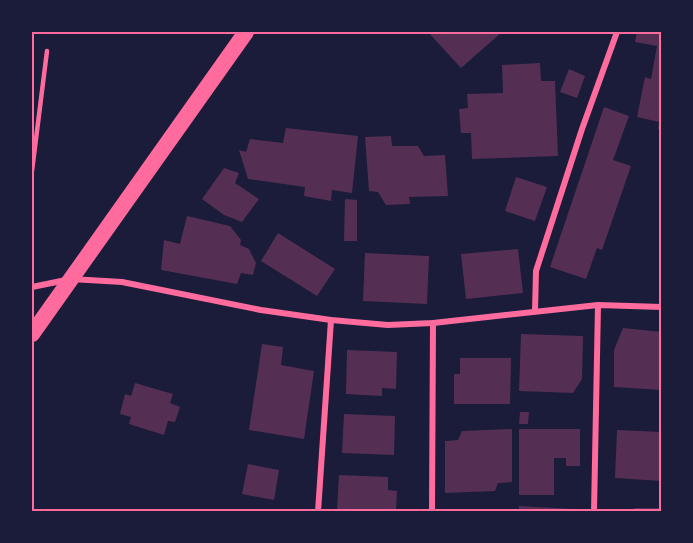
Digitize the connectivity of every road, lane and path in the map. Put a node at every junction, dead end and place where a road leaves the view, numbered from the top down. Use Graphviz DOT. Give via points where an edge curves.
graph roads {
  1 [pos="246,32"];
  2 [pos="617,32"];
  3 [pos="47,51"];
  4 [pos="32,171"];
  5 [pos="71,279"];
  6 [pos="32,287"];
  7 [pos="598,305"];
  8 [pos="662,307"];
  9 [pos="535,311"];
  10 [pos="331,320"];
  11 [pos="433,322"];
  12 [pos="32,334"];
  13 [pos="318,512"];
  14 [pos="432,512"];
  15 [pos="594,512"];
  1 -- 5 [label="highway"];
  2 -- 9 [label="street" via="539,258"];
  3 -- 4 [label="lane"];
  5 -- 6 [label="street"];
  5 -- 10 [label="street" via="122,282"];
  5 -- 12 [label="highway"];
  7 -- 8 [label="street"];
  7 -- 9 [label="street"];
  7 -- 15 [label="street"];
  9 -- 11 [label="street"];
  10 -- 11 [label="street" via="388,325"];
  10 -- 13 [label="street"];
  11 -- 14 [label="street"];
}
